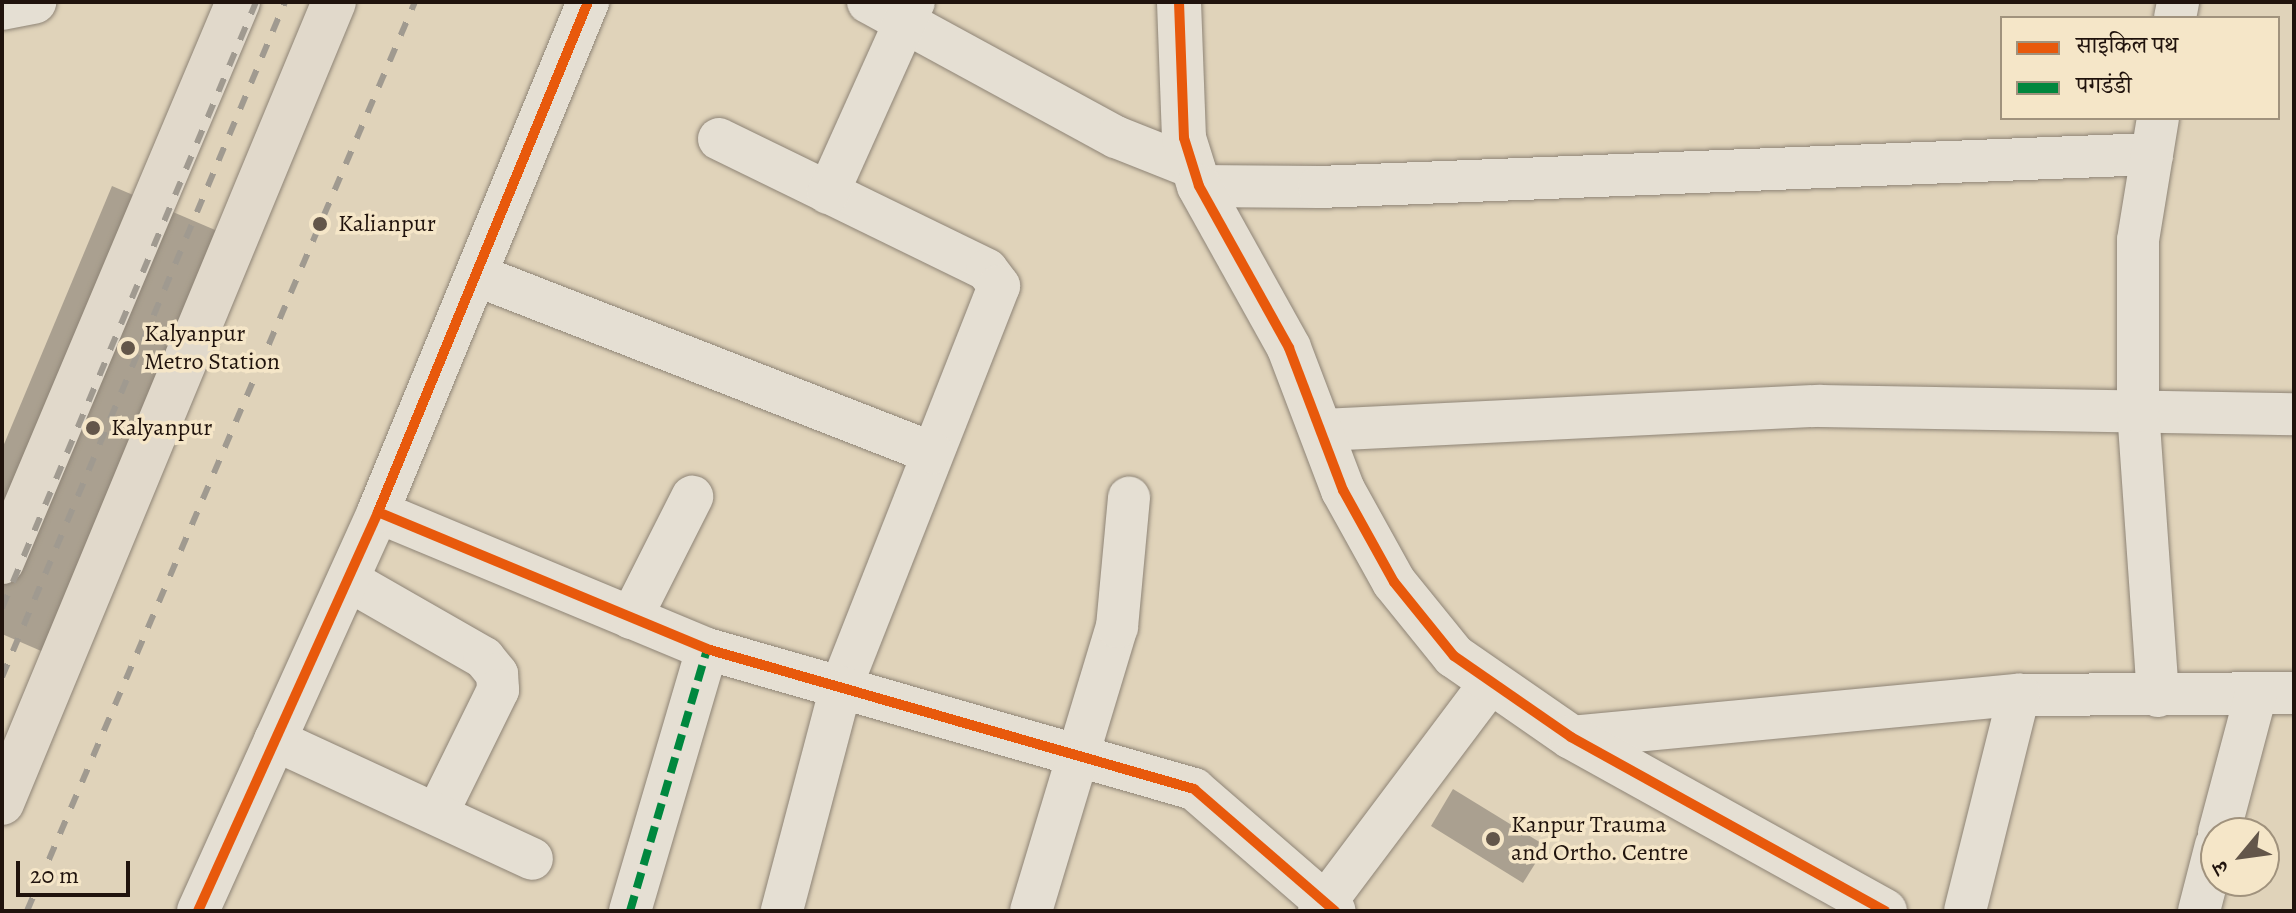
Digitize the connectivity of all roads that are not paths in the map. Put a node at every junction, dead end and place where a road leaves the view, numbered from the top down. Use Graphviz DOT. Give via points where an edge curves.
graph roads {
  1 [pos="34,2"];
  2 [pos="238,2"];
  3 [pos="334,2"];
  4 [pos="588,2"];
  5 [pos="868,2"];
  6 [pos="1179,2"];
  7 [pos="2,8"];
  8 [pos="909,12"];
  9 [pos="2155,136"];
  10 [pos="719,139"];
  11 [pos="1196,177"];
  12 [pos="828,193"];
  13 [pos="476,275"];
  14 [pos="2138,411"];
  15 [pos="2294,414"];
  16 [pos="1323,430"];
  17 [pos="932,453"];
  18 [pos="692,497"];
  19 [pos="1129,498"];
  20 [pos="378,512"];
  21 [pos="2,562"];
  22 [pos="348,580"];
  23 [pos="631,618"];
  24 [pos="707,649"];
  25 [pos="1491,682"];
  26 [pos="841,687"];
  27 [pos="2275,694"];
  28 [pos="2019,695"];
  29 [pos="2158,696"];
  30 [pos="1571,737"];
  31 [pos="275,740"];
  32 [pos="1075,753"];
  33 [pos="2,803"];
  34 [pos="438,812"];
  35 [pos="2225,817"];
  36 [pos="532,859"];
  37 [pos="1326,909"];
  38 [pos="198,911"];
  39 [pos="630,911"];
  40 [pos="782,911"];
  41 [pos="1031,911"];
  42 [pos="1885,911"];
  43 [pos="1965,911"];
  1 -- 7 [label="street"];
  2 -- 21 [label="highway"];
  3 -- 33 [label="highway"];
  4 -- 13 [label="street"];
  5 -- 8 [label="street"];
  6 -- 11 [label="street" via="1184,138"];
  8 -- 11 [label="street" via="1116,137"];
  8 -- 12 [label="street"];
  9 -- 11 [label="street" via="1319,187"];
  9 -- 14 [label="street" via="2138,240"];
  10 -- 12 [label="street"];
  11 -- 16 [label="street" via="1289,348"];
  12 -- 17 [label="street" via="997,280"];
  13 -- 17 [label="street"];
  13 -- 20 [label="street"];
  14 -- 15 [label="street"];
  14 -- 16 [label="street" via="1820,406"];
  14 -- 29 [label="street"];
  16 -- 25 [label="street" via="1343,490 1394,582 1454,656"];
  17 -- 26 [label="street"];
  18 -- 23 [label="street"];
  19 -- 32 [label="street" via="1117,627"];
  20 -- 22 [label="street"];
  20 -- 23 [label="street"];
  22 -- 31 [label="street"];
  22 -- 34 [label="street" via="484,658 497,674 498,690"];
  23 -- 24 [label="street"];
  24 -- 26 [label="street"];
  24 -- 39 [label="street"];
  25 -- 30 [label="street"];
  25 -- 37 [label="street"];
  26 -- 32 [label="street"];
  26 -- 40 [label="street"];
  27 -- 29 [label="street"];
  27 -- 35 [label="street"];
  28 -- 29 [label="street"];
  28 -- 30 [label="street"];
  28 -- 43 [label="street"];
  30 -- 42 [label="street"];
  31 -- 34 [label="street"];
  31 -- 38 [label="street"];
  32 -- 37 [label="street" via="1194,789"];
  32 -- 41 [label="street"];
  34 -- 36 [label="street"];
}
